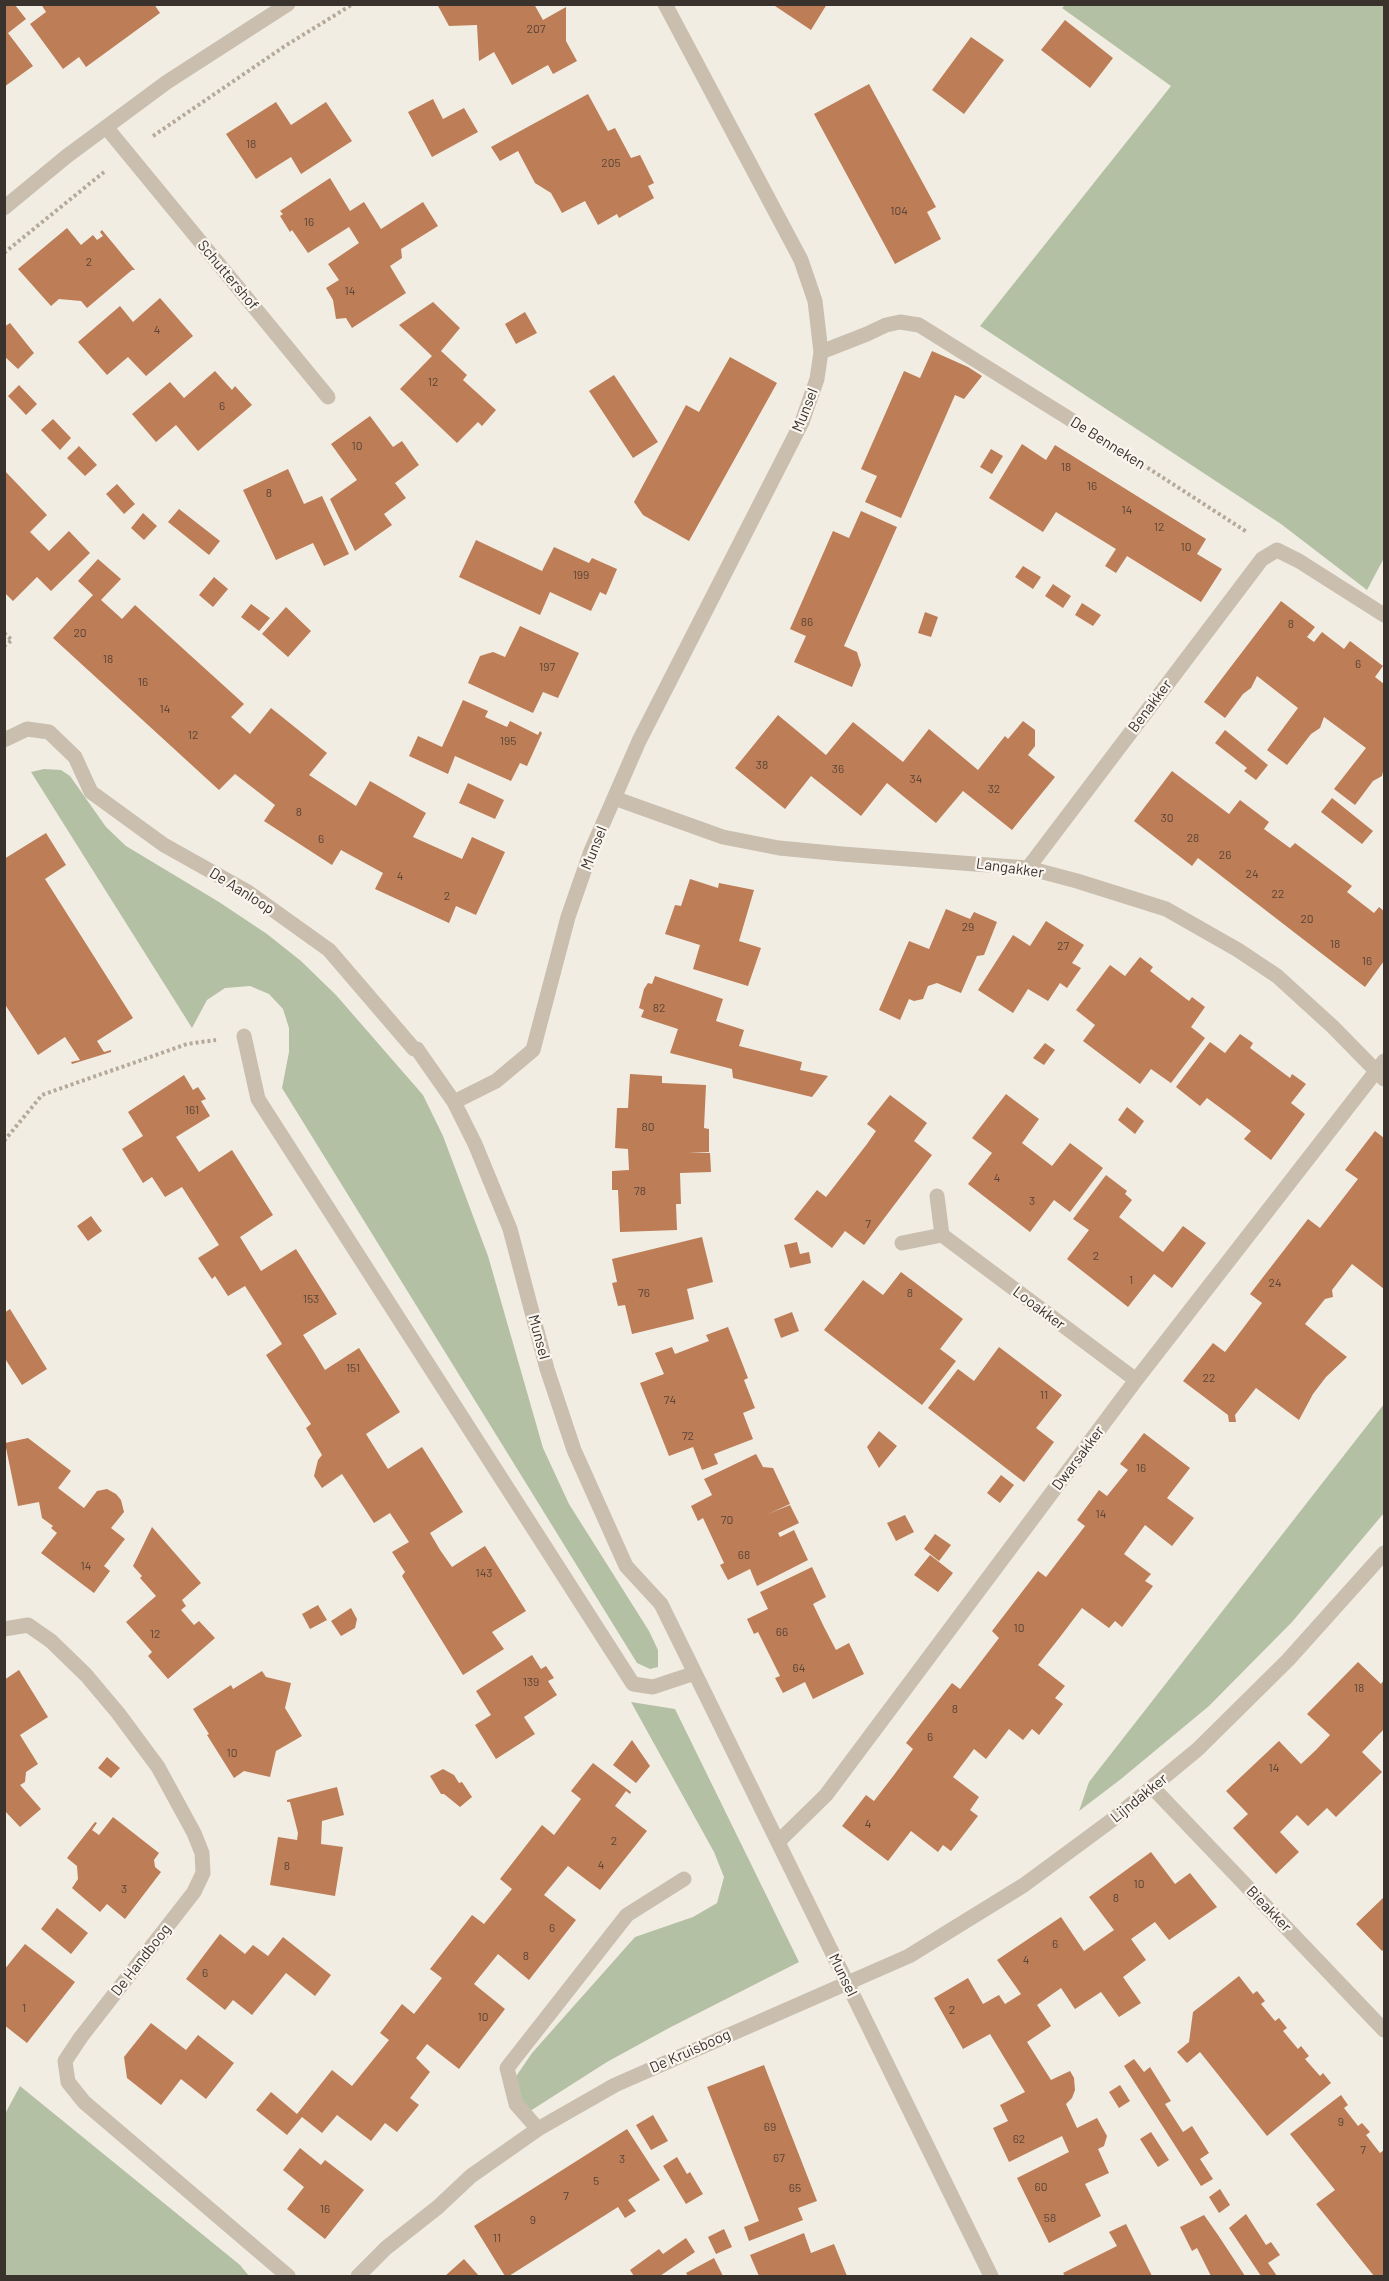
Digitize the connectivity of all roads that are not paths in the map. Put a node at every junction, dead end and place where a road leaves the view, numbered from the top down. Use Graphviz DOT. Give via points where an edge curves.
graph roads {
  1 [pos="288,4"];
  2 [pos="665,4"];
  3 [pos="106,127"];
  4 [pos="4,208"];
  5 [pos="821,352"];
  6 [pos="328,397"];
  7 [pos="1073,421"];
  8 [pos="1384,615"];
  9 [pos="4,740"];
  10 [pos="614,798"];
  11 [pos="1028,868"];
  12 [pos="244,1036"];
  13 [pos="1382,1070"];
  14 [pos="454,1102"];
  15 [pos="937,1196"];
  16 [pos="942,1235"];
  17 [pos="902,1243"];
  18 [pos="1136,1380"];
  19 [pos="1384,1552"];
  20 [pos="4,1629"];
  21 [pos="695,1673"];
  22 [pos="1153,1788"];
  23 [pos="777,1842"];
  24 [pos="684,1879"];
  25 [pos="847,1983"];
  26 [pos="1384,2030"];
  27 [pos="538,2129"];
  28 [pos="288,2277"];
  29 [pos="358,2277"];
  30 [pos="991,2277"];
  1 -- 3 [label="street"];
  2 -- 5 [label="street, Munsel" via="801,260 815,300"];
  3 -- 4 [label="street"];
  3 -- 6 [label="street, Schuttershof"];
  5 -- 7 [label="street, De Benneken" via="886,325 919,325"];
  5 -- 10 [label="street, Munsel" via="817,379 802,422 639,741"];
  8 -- 11 [label="street, Benakker" via="1277,550 1262,559"];
  9 -- 14 [label="street, De Aanloop" via="27,729 49,732 75,757 91,792 164,845 248,892 329,950 417,1049"];
  10 -- 11 [label="street, Langakker" via="723,837 779,848"];
  10 -- 14 [label="street, Munsel" via="568,917 533,1050 496,1081"];
  11 -- 13 [label="street, Langakker" via="1166,909 1198,927 1277,976"];
  12 -- 21 [label="street" via="258,1099 633,1684 653,1687"];
  13 -- 18 [label="street, Dwarsakker"];
  14 -- 21 [label="street, Munsel" via="510,1229 573,1450 626,1566 662,1604"];
  15 -- 16 [label="street"];
  16 -- 17 [label="street"];
  16 -- 18 [label="street, Looakker"];
  18 -- 23 [label="street, Dwarsakker" via="826,1795"];
  19 -- 22 [label="street, Lijndakker" via="1288,1660"];
  20 -- 28 [label="street, De Handboog" via="28,1625 86,1675 158,1767 202,1853 203,1873 194,1893 65,2061 68,2082 84,2102"];
  21 -- 23 [label="street, Munsel"];
  22 -- 25 [label="street, Lijndakker" via="1024,1885 909,1956"];
  22 -- 26 [label="street, Bieakker"];
  23 -- 25 [label="street, Munsel"];
  24 -- 27 [label="street" via="627,1915 507,2068 516,2104"];
  25 -- 27 [label="street, De Kruisboog" via="615,2085"];
  25 -- 30 [label="street, Munsel"];
  27 -- 29 [label="street, De Kruisboog" via="471,2176"];
}
